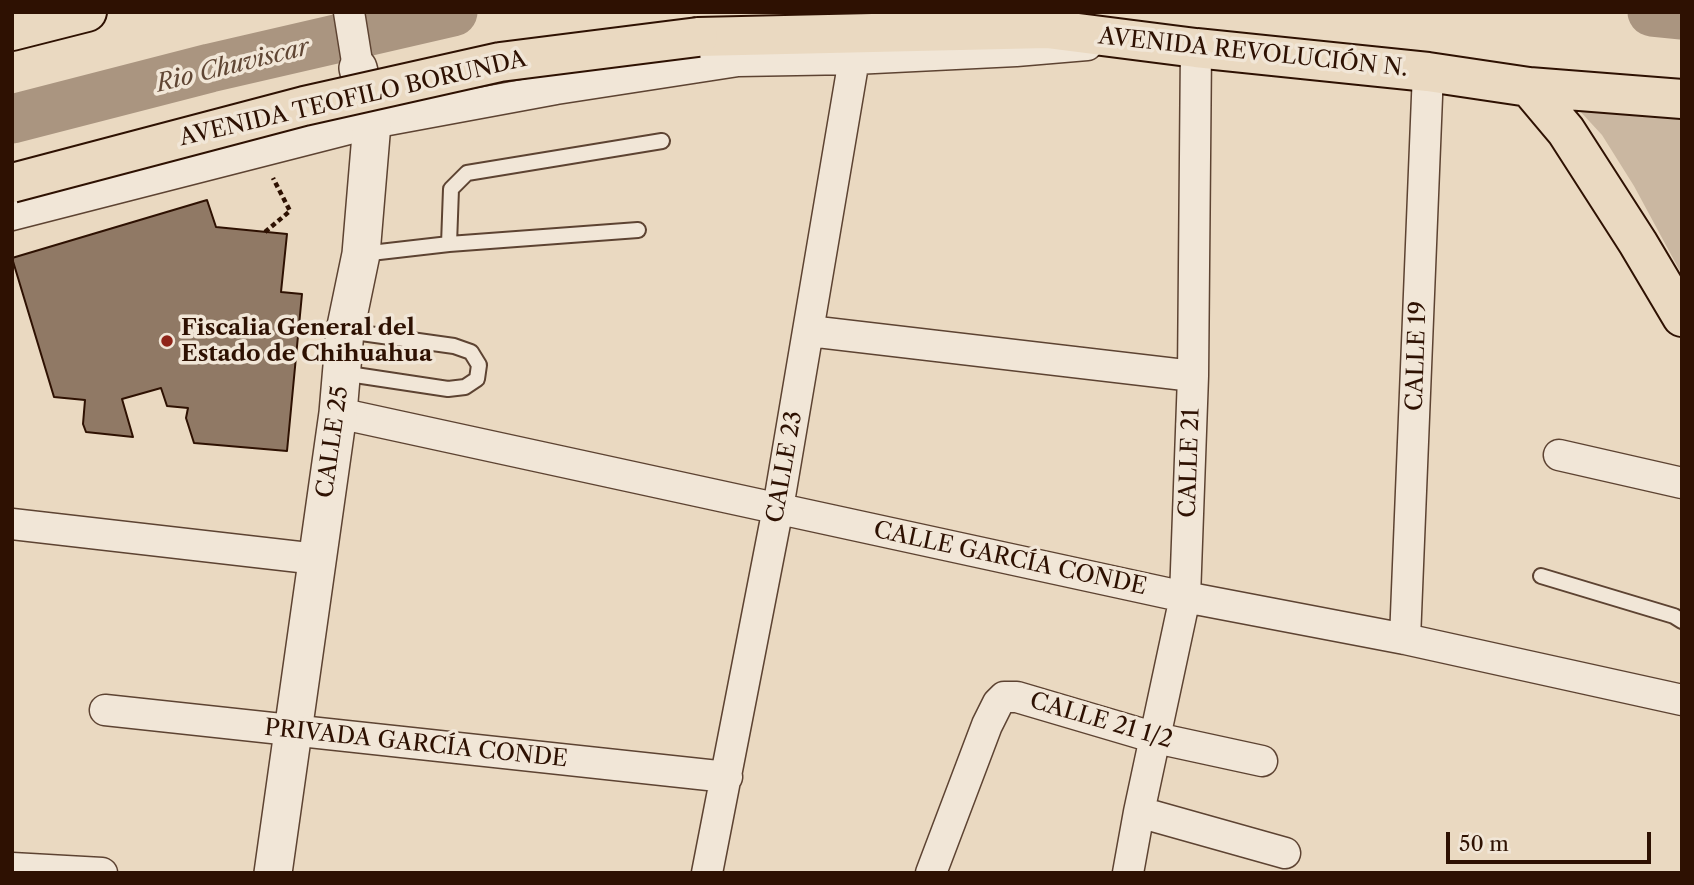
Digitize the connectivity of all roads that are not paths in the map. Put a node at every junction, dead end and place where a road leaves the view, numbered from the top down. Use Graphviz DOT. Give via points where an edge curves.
graph roads {
  1 [pos="87,12"];
  2 [pos="349,12"];
  3 [pos="12,31"];
  4 [pos="698,37"];
  5 [pos="1129,40"];
  6 [pos="1196,48"];
  7 [pos="854,59"];
  8 [pos="358,68"];
  9 [pos="1429,72"];
  10 [pos="1529,87"];
  11 [pos="1682,99"];
  12 [pos="372,123"];
  13 [pos="662,141"];
  14 [pos="12,183"];
  15 [pos="12,215"];
  16 [pos="638,230"];
  17 [pos="449,244"];
  18 [pos="361,254"];
  19 [pos="1682,317"];
  20 [pos="345,331"];
  21 [pos="809,331"];
  22 [pos="342,373"];
  23 [pos="1192,376"];
  24 [pos="338,413"];
  25 [pos="1559,455"];
  26 [pos="1682,483"];
  27 [pos="778,508"];
  28 [pos="12,524"];
  29 [pos="317,559"];
  30 [pos="1541,576"];
  31 [pos="1185,597"];
  32 [pos="1682,621"];
  33 [pos="1405,639"];
  34 [pos="1682,701"];
  35 [pos="105,709"];
  36 [pos="295,731"];
  37 [pos="1156,738"];
  38 [pos="1262,761"];
  39 [pos="727,777"];
  40 [pos="1139,812"];
  41 [pos="1285,853"];
  42 [pos="12,868"];
  43 [pos="103,873"];
  44 [pos="273,873"];
  45 [pos="708,873"];
  46 [pos="931,873"];
  47 [pos="1128,873"];
  1 -- 3 [label="main road"];
  2 -- 8 [label="street, CALLE 25"];
  4 -- 5 [label="main road, AVENIDA REVOLUCIÓN N." via="1047,29"];
  4 -- 14 [label="main road, AVENIDA TEOFILO BORUNDA, bridge" via="500,62 304,106"];
  5 -- 6 [label="main road, AVENIDA REVOLUCIÓN N."];
  5 -- 7 [label="street"];
  6 -- 9 [label="main road, AVENIDA REVOLUCIÓN N."];
  6 -- 23 [label="street, CALLE 21"];
  7 -- 12 [label="street" via="738,61"];
  7 -- 21 [label="street, CALLE 23"];
  8 -- 12 [label="street, CALLE 25"];
  9 -- 10 [label="main road, AVENIDA REVOLUCIÓN N."];
  9 -- 33 [label="street, CALLE 19"];
  10 -- 11 [label="main road, AVENIDA REVOLUCIÓN N."];
  10 -- 19 [label="main road" via="1566,131"];
  12 -- 15 [label="street"];
  12 -- 18 [label="street, CALLE 25"];
  13 -- 17 [label="lane" via="467,173 451,189"];
  16 -- 17 [label="lane"];
  17 -- 18 [label="lane"];
  18 -- 20 [label="street, CALLE 25"];
  20 -- 22 [label="street, CALLE 25"];
  20 -- 22 [label="lane" via="454,346 471,352 479,365 477,379 465,387 448,389"];
  21 -- 23 [label="street"];
  21 -- 27 [label="street, CALLE 23"];
  22 -- 24 [label="street, CALLE 25"];
  23 -- 31 [label="street, CALLE 21"];
  24 -- 27 [label="street, CALLE GARCÍA CONDE"];
  24 -- 29 [label="street, CALLE 25"];
  25 -- 26 [label="street"];
  27 -- 31 [label="street, CALLE GARCÍA CONDE"];
  27 -- 39 [label="street, CALLE 23"];
  28 -- 29 [label="street"];
  29 -- 36 [label="street, CALLE 25"];
  30 -- 32 [label="lane"];
  31 -- 33 [label="street, CALLE GARCÍA CONDE"];
  31 -- 37 [label="street, CALLE 21"];
  33 -- 34 [label="street, CALLE GARCÍA CONDE"];
  35 -- 36 [label="street, PRIVADA GARCÍA CONDE"];
  36 -- 39 [label="street, PRIVADA GARCÍA CONDE"];
  36 -- 44 [label="street, CALLE 25"];
  37 -- 38 [label="street, CALLE 21 1/2"];
  37 -- 40 [label="street, CALLE 21"];
  37 -- 46 [label="street, CALLE 21 1/2" via="1004,697 987,725"];
  39 -- 45 [label="street, CALLE 23"];
  40 -- 41 [label="street"];
  40 -- 47 [label="street, CALLE 21"];
  42 -- 43 [label="street"];
}
